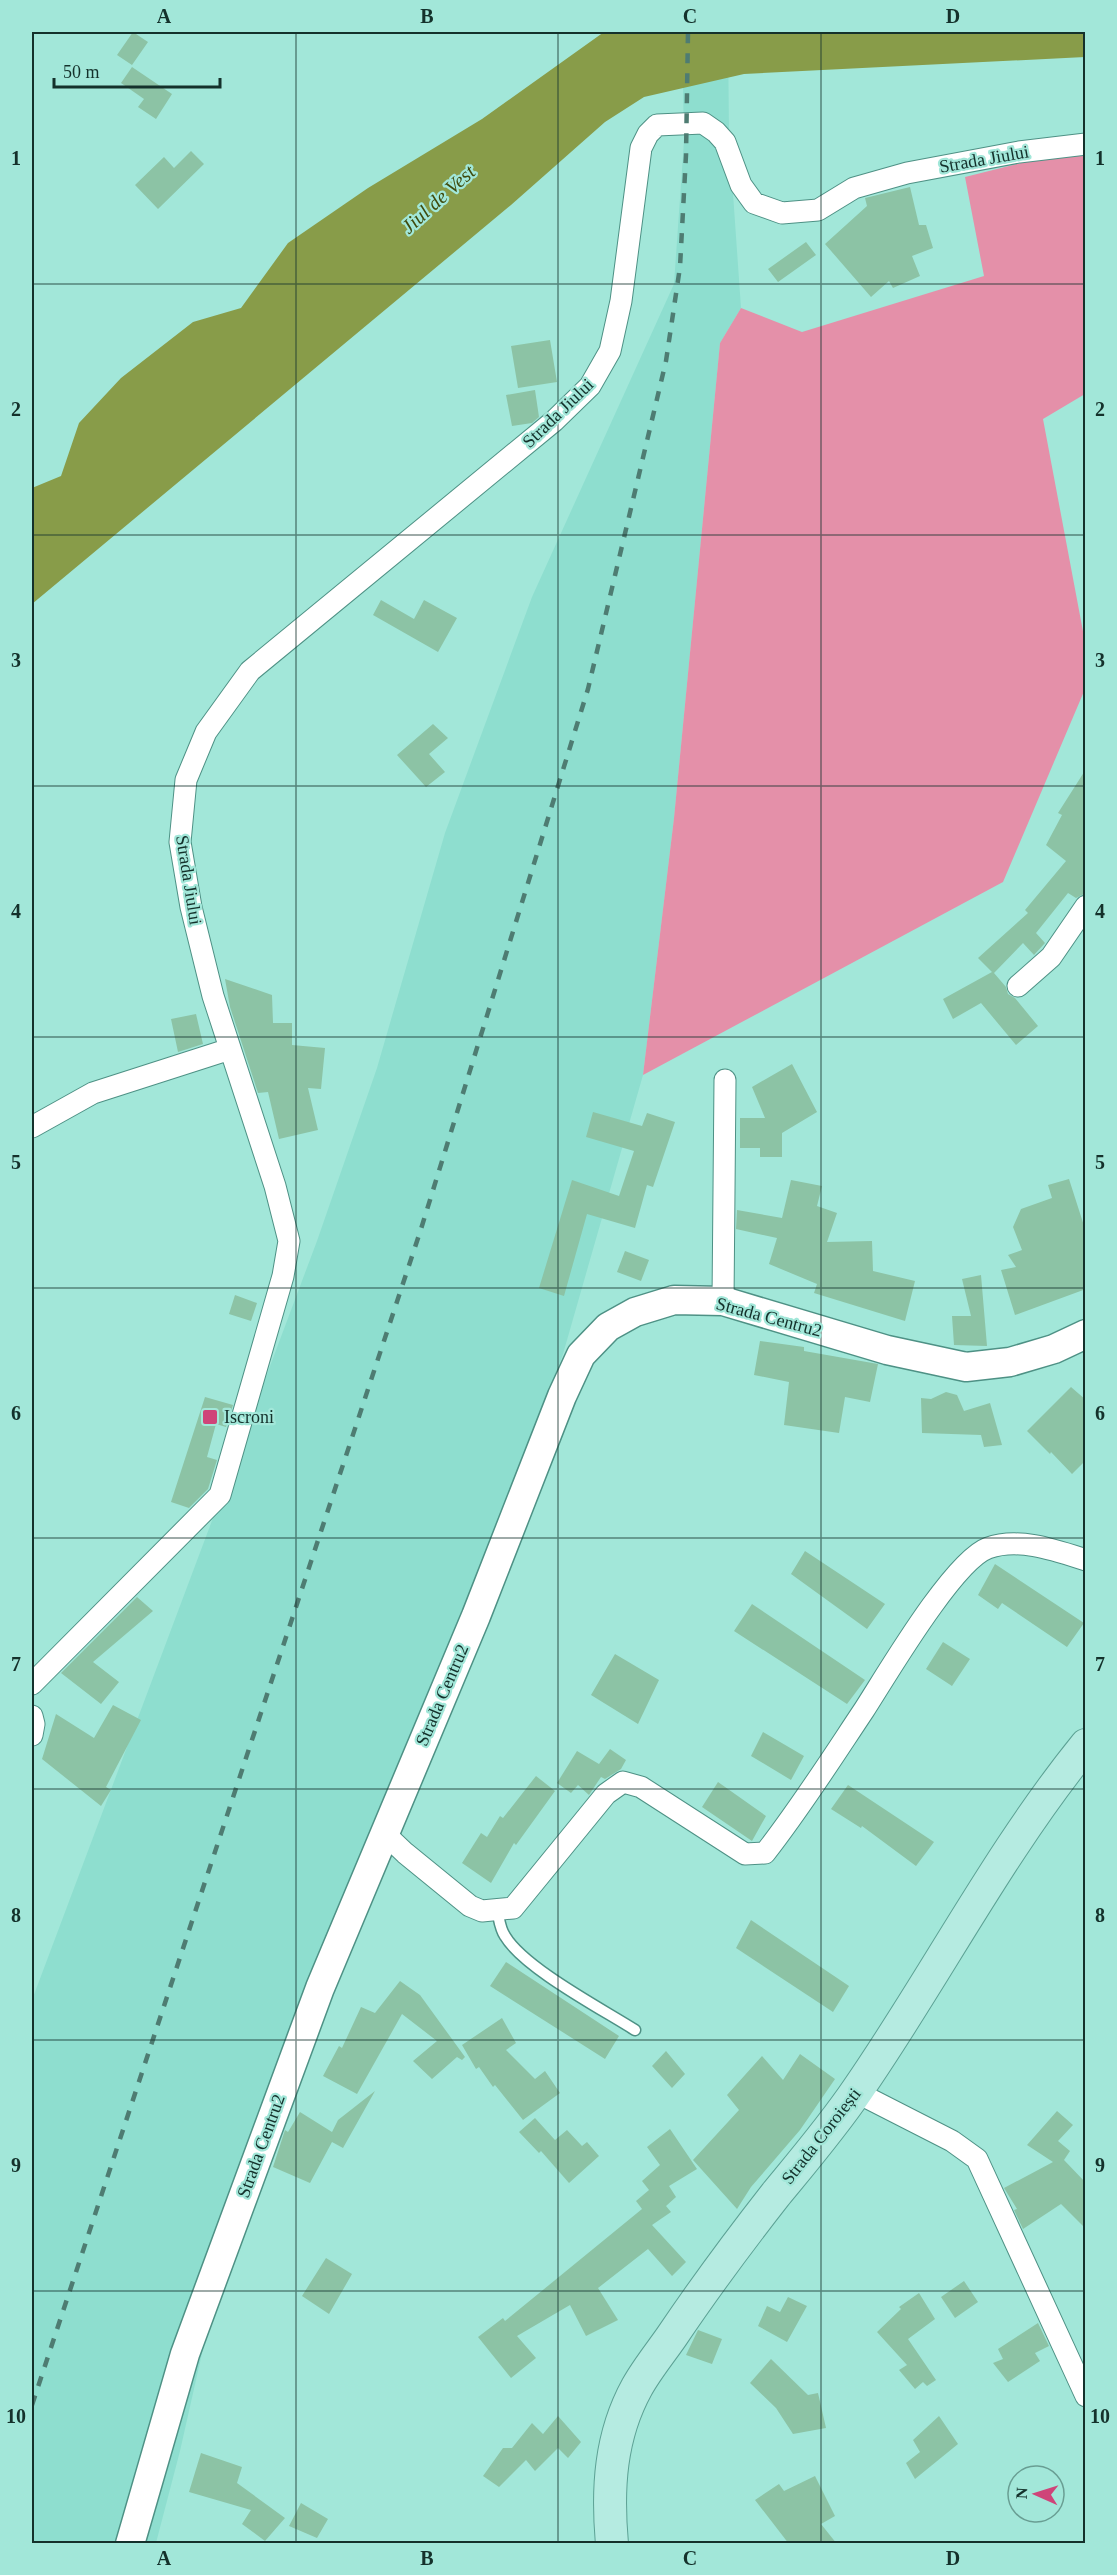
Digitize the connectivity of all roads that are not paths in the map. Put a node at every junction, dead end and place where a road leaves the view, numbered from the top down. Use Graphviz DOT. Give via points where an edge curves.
graph roads {
  1 [pos="1086,144"];
  2 [pos="1086,906"];
  3 [pos="1018,986"];
  4 [pos="230,1049"];
  5 [pos="725,1080"];
  6 [pos="32,1127"];
  7 [pos="723,1301"];
  8 [pos="1086,1334"];
  9 [pos="1086,1560"];
  10 [pos="32,1684"];
  11 [pos="32,1716"];
  12 [pos="32,1735"];
  13 [pos="1086,1745"];
  14 [pos="384,1833"];
  15 [pos="497,1910"];
  16 [pos="635,2030"];
  17 [pos="856,2092"];
  18 [pos="1086,2396"];
  19 [pos="130,2544"];
  20 [pos="612,2544"];
  1 -- 4 [label="street, Strada Jiului" via="907,173 854,189 818,210 782,213 754,203 741,185 725,142 703,123 657,125 648,134 641,148 621,301 610,351 590,386 554,422 250,671 206,732 186,780 180,842 191,907"];
  2 -- 3 [label="street" via="1051,957"];
  4 -- 6 [label="street" via="93,1094"];
  4 -- 10 [label="street, Strada Jiului" via="289,1241 283,1276 220,1495"];
  5 -- 7 [label="street"];
  7 -- 8 [label="street, Strada Centru2" via="887,1350 966,1367 1010,1362 1054,1349"];
  7 -- 14 [label="street, Strada Centru2" via="674,1300 635,1312 608,1327 581,1355"];
  9 -- 15 [label="street" via="1040,1546 1005,1543 985,1549 967,1565 930,1608 794,1816 765,1853 745,1854 641,1787 623,1782 606,1794 513,1908"];
  11 -- 12 [label="street"];
  13 -- 17 [label="main road, Strada Coroiești" via="1028,1823"];
  14 -- 15 [label="street" via="470,1906 482,1911"];
  14 -- 19 [label="street, Strada Centru2" via="320,1988 185,2354"];
  15 -- 16 [label="lane" via="503,1935 517,1950"];
  17 -- 18 [label="street" via="952,2141 977,2159"];
  17 -- 20 [label="main road, Strada Coroiești" via="749,2228 637,2387 622,2424 610,2476"];
}
